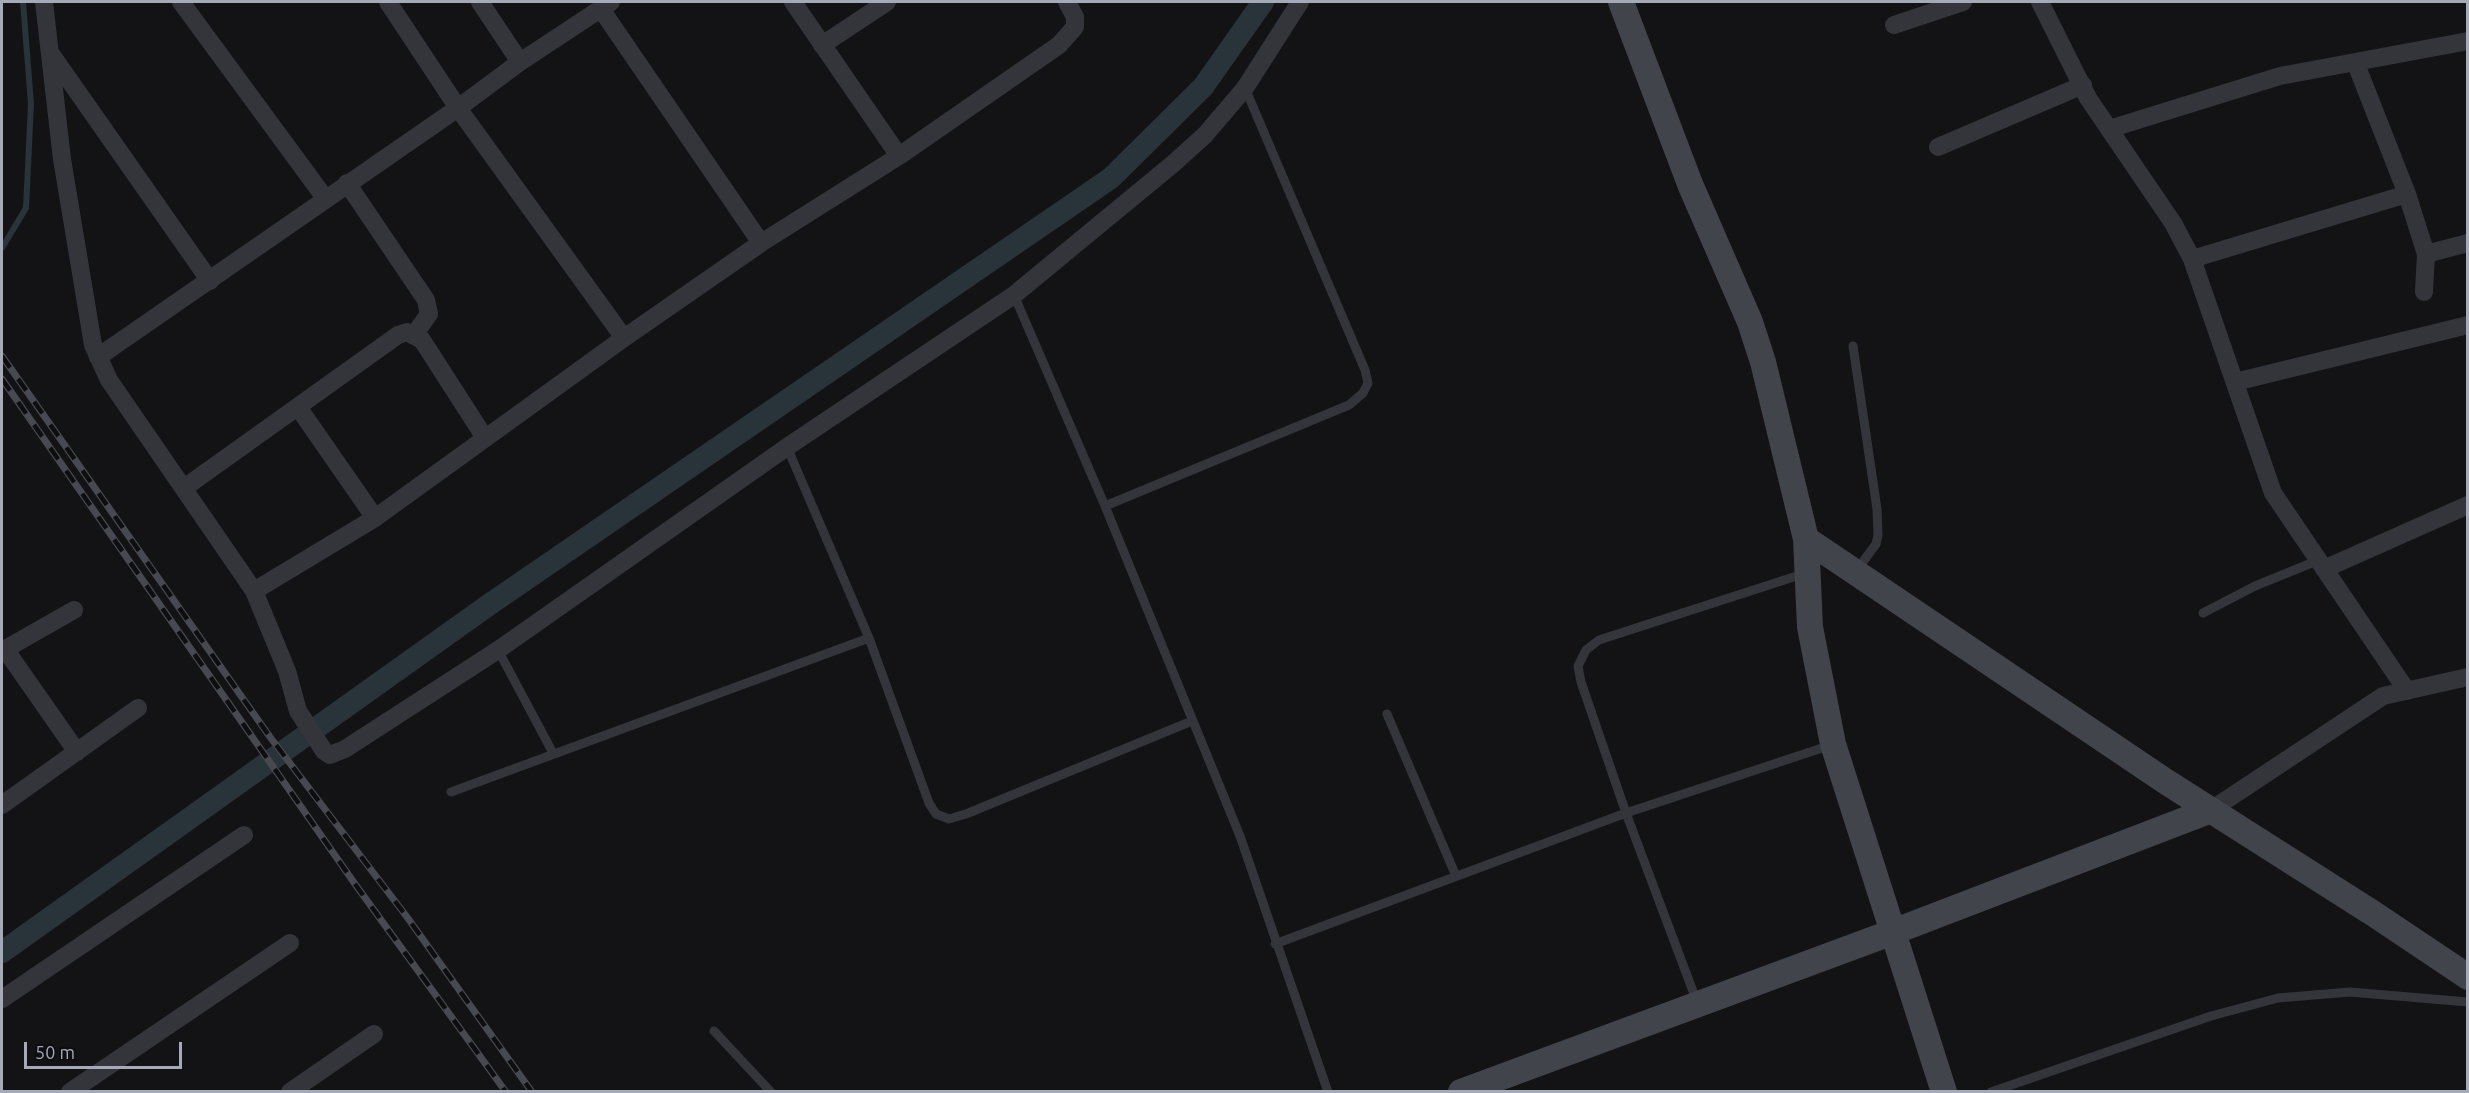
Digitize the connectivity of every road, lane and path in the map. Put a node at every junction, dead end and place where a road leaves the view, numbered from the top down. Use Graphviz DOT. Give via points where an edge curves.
graph roads {
  1 [pos="44,2"];
  2 [pos="182,2"];
  3 [pos="388,2"];
  4 [pos="480,2"];
  5 [pos="793,2"];
  6 [pos="887,2"];
  7 [pos="1067,2"];
  8 [pos="1300,2"];
  9 [pos="1621,2"];
  10 [pos="1963,2"];
  11 [pos="2040,2"];
  12 [pos="606,5"];
  13 [pos="1894,25"];
  14 [pos="2468,41"];
  15 [pos="822,45"];
  16 [pos="50,51"];
  17 [pos="520,62"];
  18 [pos="2356,64"];
  19 [pos="2083,85"];
  20 [pos="1245,88"];
  21 [pos="458,108"];
  22 [pos="2109,129"];
  23 [pos="1938,147"];
  24 [pos="898,156"];
  25 [pos="347,183"];
  26 [pos="2407,194"];
  27 [pos="325,198"];
  28 [pos="761,243"];
  29 [pos="2468,243"];
  30 [pos="2426,254"];
  31 [pos="2192,259"];
  32 [pos="210,281"];
  33 [pos="2424,292"];
  34 [pos="1014,295"];
  35 [pos="2468,325"];
  36 [pos="414,335"];
  37 [pos="624,338"];
  38 [pos="1852,346"];
  39 [pos="98,357"];
  40 [pos="2235,382"];
  41 [pos="298,407"];
  42 [pos="485,438"];
  43 [pos="787,447"];
  44 [pos="184,488"];
  45 [pos="2468,505"];
  46 [pos="1105,507"];
  47 [pos="375,518"];
  48 [pos="1806,539"];
  49 [pos="2321,564"];
  50 [pos="1807,572"];
  51 [pos="1856,572"];
  52 [pos="254,591"];
  53 [pos="74,610"];
  54 [pos="2203,613"];
  55 [pos="869,638"];
  56 [pos="3,650"];
  57 [pos="498,650"];
  58 [pos="2468,677"];
  59 [pos="2407,691"];
  60 [pos="138,708"];
  61 [pos="1387,714"];
  62 [pos="1192,721"];
  63 [pos="1833,744"];
  64 [pos="77,752"];
  65 [pos="553,753"];
  66 [pos="452,792"];
  67 [pos="2,805"];
  68 [pos="2211,810"];
  69 [pos="1626,813"];
  70 [pos="244,835"];
  71 [pos="1456,876"];
  72 [pos="1893,932"];
  73 [pos="290,943"];
  74 [pos="1275,944"];
  75 [pos="2468,977"];
  76 [pos="2,999"];
  77 [pos="1697,1002"];
  78 [pos="2468,1002"];
  79 [pos="714,1031"];
  80 [pos="374,1034"];
  81 [pos="70,1092"];
  82 [pos="290,1092"];
  83 [pos="771,1092"];
  84 [pos="1328,1092"];
  85 [pos="1461,1092"];
  86 [pos="1944,1092"];
  87 [pos="1991,1092"];
  1 -- 16 [label="street"];
  2 -- 27 [label="street"];
  3 -- 21 [label="street"];
  4 -- 17 [label="street"];
  5 -- 15 [label="street"];
  6 -- 15 [label="street"];
  7 -- 24 [label="street" via="1074,27 1059,45"];
  8 -- 20 [label="street"];
  9 -- 48 [label="street" via="1690,184 1750,322"];
  10 -- 13 [label="street"];
  11 -- 19 [label="street"];
  12 -- 17 [label="street"];
  12 -- 28 [label="street"];
  14 -- 18 [label="street"];
  15 -- 24 [label="street"];
  16 -- 32 [label="street"];
  16 -- 39 [label="street" via="62,159"];
  17 -- 21 [label="street"];
  18 -- 22 [label="street" via="2280,76"];
  18 -- 26 [label="street"];
  19 -- 22 [label="street"];
  19 -- 23 [label="street"];
  20 -- 34 [label="street" via="1205,135 1174,163"];
  20 -- 46 [label="lane" via="1368,383 1349,405"];
  21 -- 25 [label="street"];
  21 -- 37 [label="street"];
  22 -- 31 [label="street" via="2173,223"];
  24 -- 28 [label="street"];
  25 -- 27 [label="street"];
  25 -- 36 [label="street" via="426,300 429,314"];
  26 -- 30 [label="street"];
  26 -- 31 [label="street"];
  27 -- 32 [label="street"];
  28 -- 37 [label="street"];
  29 -- 30 [label="street"];
  30 -- 33 [label="street"];
  31 -- 40 [label="street"];
  32 -- 39 [label="street"];
  34 -- 43 [label="street"];
  34 -- 46 [label="lane"];
  35 -- 40 [label="street"];
  36 -- 41 [label="street" via="398,335"];
  36 -- 42 [label="street" via="422,340"];
  37 -- 42 [label="street"];
  38 -- 51 [label="lane" via="1878,535"];
  39 -- 44 [label="street" via="109,380"];
  40 -- 49 [label="street" via="2273,493"];
  41 -- 44 [label="street"];
  41 -- 47 [label="street"];
  42 -- 47 [label="street"];
  43 -- 55 [label="lane"];
  43 -- 57 [label="street"];
  44 -- 52 [label="street"];
  45 -- 49 [label="street"];
  46 -- 62 [label="lane"];
  47 -- 52 [label="street"];
  48 -- 50 [label="street"];
  48 -- 51 [label="street"];
  49 -- 54 [label="lane" via="2255,586"];
  49 -- 59 [label="street"];
  50 -- 63 [label="street" via="1810,627"];
  50 -- 69 [label="lane" via="1599,640 1586,650 1578,666 1581,682"];
  51 -- 68 [label="street"];
  52 -- 57 [label="street" via="287,670 298,711 330,755"];
  53 -- 56 [label="street"];
  55 -- 62 [label="lane" via="929,803 936,814 949,819"];
  55 -- 65 [label="lane"];
  56 -- 64 [label="street"];
  57 -- 65 [label="lane"];
  58 -- 59 [label="street"];
  59 -- 68 [label="street" via="2383,696"];
  60 -- 64 [label="street"];
  61 -- 71 [label="lane"];
  62 -- 74 [label="lane" via="1240,836"];
  63 -- 69 [label="lane"];
  63 -- 72 [label="street"];
  64 -- 67 [label="street"];
  65 -- 66 [label="lane"];
  68 -- 72 [label="street"];
  68 -- 75 [label="street"];
  69 -- 71 [label="lane"];
  69 -- 77 [label="lane"];
  70 -- 76 [label="street"];
  71 -- 74 [label="lane"];
  72 -- 77 [label="street"];
  72 -- 86 [label="street"];
  73 -- 81 [label="street"];
  74 -- 84 [label="lane"];
  77 -- 85 [label="street"];
  78 -- 87 [label="lane" via="2350,992 2278,998 2211,1016"];
  79 -- 83 [label="lane"];
  80 -- 82 [label="street"];
}
